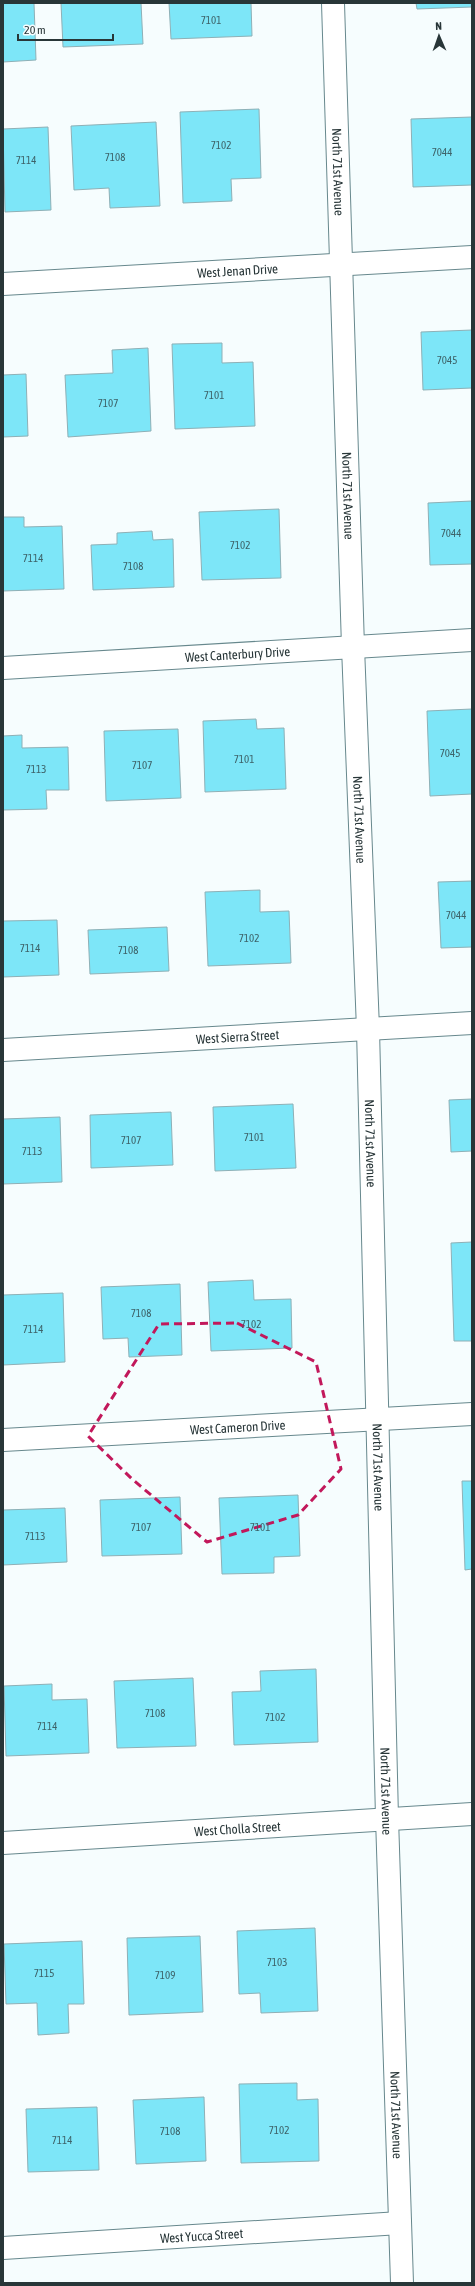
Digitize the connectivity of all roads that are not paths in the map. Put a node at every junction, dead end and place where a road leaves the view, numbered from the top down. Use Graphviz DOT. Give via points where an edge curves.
graph roads {
  1 [pos="334,3"];
  2 [pos="472,257"];
  3 [pos="342,265"];
  4 [pos="3,284"];
  5 [pos="472,640"];
  6 [pos="354,648"];
  7 [pos="3,668"];
  8 [pos="472,1023"];
  9 [pos="368,1029"];
  10 [pos="3,1050"];
  11 [pos="472,1414"];
  12 [pos="379,1420"];
  13 [pos="3,1440"];
  14 [pos="472,1814"];
  15 [pos="387,1818"];
  16 [pos="3,1842"];
  17 [pos="400,2223"];
  18 [pos="3,2248"];
  19 [pos="402,2283"];
  1 -- 3 [label="street, North 71st Avenue"];
  2 -- 3 [label="street, West Jenan Drive"];
  3 -- 4 [label="street, West Jenan Drive"];
  3 -- 6 [label="street, North 71st Avenue"];
  5 -- 6 [label="street, West Canterbury Drive"];
  6 -- 7 [label="street, West Canterbury Drive"];
  6 -- 9 [label="street, North 71st Avenue"];
  8 -- 9 [label="street, West Sierra Street"];
  9 -- 10 [label="street, West Sierra Street"];
  9 -- 12 [label="street, North 71st Avenue"];
  11 -- 12 [label="street, West Cameron Drive"];
  12 -- 13 [label="street, West Cameron Drive"];
  12 -- 15 [label="street, North 71st Avenue"];
  14 -- 15 [label="street, West Cholla Street"];
  15 -- 16 [label="street, West Cholla Street"];
  15 -- 17 [label="street, North 71st Avenue"];
  17 -- 18 [label="street, West Yucca Street"];
  17 -- 19 [label="street, North 71st Avenue"];
}
